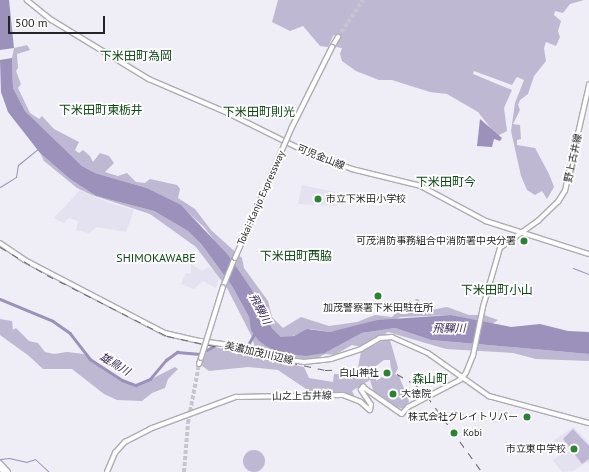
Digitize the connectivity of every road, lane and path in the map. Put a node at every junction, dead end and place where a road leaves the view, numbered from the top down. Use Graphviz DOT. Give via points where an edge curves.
graph roads {
  1 [pos="26,0"];
  2 [pos="338,37"];
  3 [pos="589,84"];
  4 [pos="523,234"];
  5 [pos="0,243"];
  6 [pos="589,254"];
  7 [pos="199,364"];
  8 [pos="463,378"];
  9 [pos="589,423"];
  10 [pos="0,463"];
  11 [pos="8,472"];
  12 [pos="107,472"];
  1 -- 4 [label="main road, 可児金山線" via="52,20 149,78 315,156 352,169 421,186 440,194 478,218"];
  2 -- 7 [label="highway, Tokai-Kanjo Expressway, bridge" via="291,129 236,257 212,318"];
  3 -- 4 [label="main road, 野上古井線" via="565,191 558,202"];
  4 -- 6 [label="main road, 可児金山線"];
  4 -- 8 [label="main road, 野上古井線" via="500,248 474,351"];
  5 -- 8 [label="main road, 美濃加茂川辺線" via="24,260 165,333 237,346 285,360 315,362 353,352 380,338 392,337 428,353"];
  8 -- 9 [label="main road, 美濃加茂川辺線" via="495,399"];
  8 -- 12 [label="main road, 山之上古井線" via="408,407 402,414 365,387 361,390 371,405 370,410 359,401 343,395 236,397 150,429 125,442 115,453"];
  10 -- 11 [label="highway"];
}
